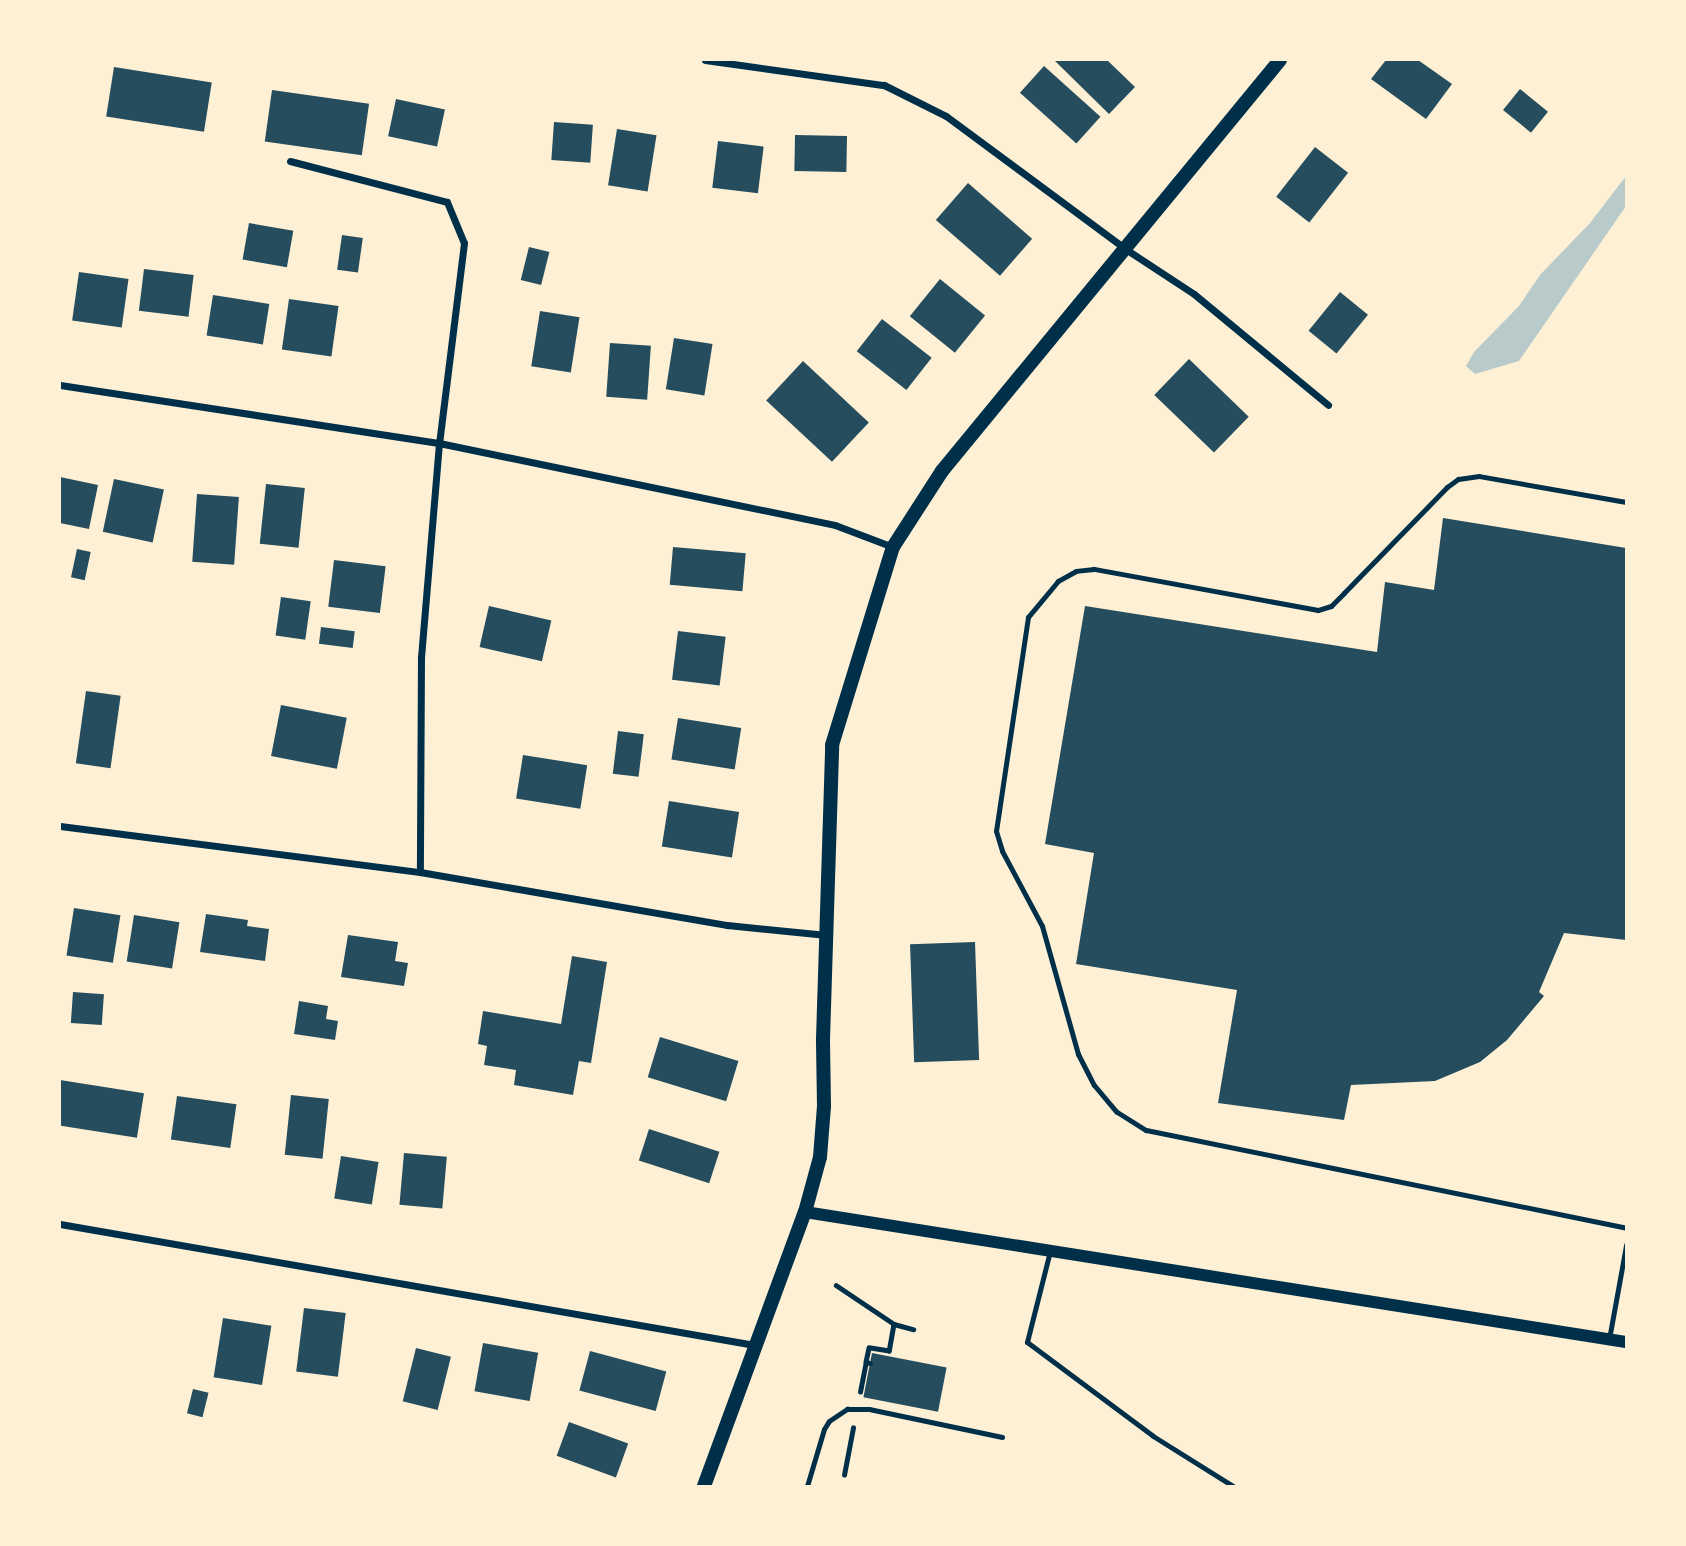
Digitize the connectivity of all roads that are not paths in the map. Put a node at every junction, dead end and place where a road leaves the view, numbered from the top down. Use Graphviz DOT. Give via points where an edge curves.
graph roads {
  1 [pos="705,60"];
  2 [pos="1280,60"];
  3 [pos="290,161"];
  4 [pos="1126,250"];
  5 [pos="60,385"];
  6 [pos="1328,405"];
  7 [pos="439,443"];
  8 [pos="1626,502"];
  9 [pos="893,547"];
  10 [pos="60,826"];
  11 [pos="420,872"];
  12 [pos="825,935"];
  13 [pos="805,1212"];
  14 [pos="60,1224"];
  15 [pos="1626,1227"];
  16 [pos="1626,1245"];
  17 [pos="1050,1251"];
  18 [pos="1609,1339"];
  19 [pos="1626,1342"];
  20 [pos="757,1346"];
  21 [pos="1002,1437"];
  22 [pos="704,1486"];
  23 [pos="807,1486"];
  24 [pos="1233,1486"];
  1 -- 4 [label="street" via="884,85 946,116"];
  2 -- 4 [label="main road"];
  3 -- 7 [label="street" via="447,202 464,243"];
  4 -- 6 [label="street" via="1194,294"];
  4 -- 9 [label="main road" via="942,471"];
  5 -- 7 [label="street"];
  7 -- 9 [label="street" via="835,525"];
  7 -- 11 [label="street" via="421,657"];
  8 -- 15 [label="lane" via="1479,476 1458,479 1331,606 1318,610 1094,569 1076,571 1058,581 1028,617 996,831 1042,926 1078,1054 1094,1085 1117,1112 1146,1130"];
  9 -- 12 [label="main road" via="832,745"];
  10 -- 11 [label="street"];
  11 -- 12 [label="street" via="727,925"];
  12 -- 13 [label="main road" via="824,1106 820,1157"];
  13 -- 17 [label="street"];
  13 -- 20 [label="main road"];
  14 -- 20 [label="street"];
  16 -- 18 [label="lane"];
  17 -- 18 [label="street"];
  17 -- 24 [label="lane" via="1027,1342 1153,1436"];
  18 -- 19 [label="street"];
  20 -- 22 [label="main road"];
  21 -- 23 [label="lane" via="869,1409 847,1409 824,1429"];
}
